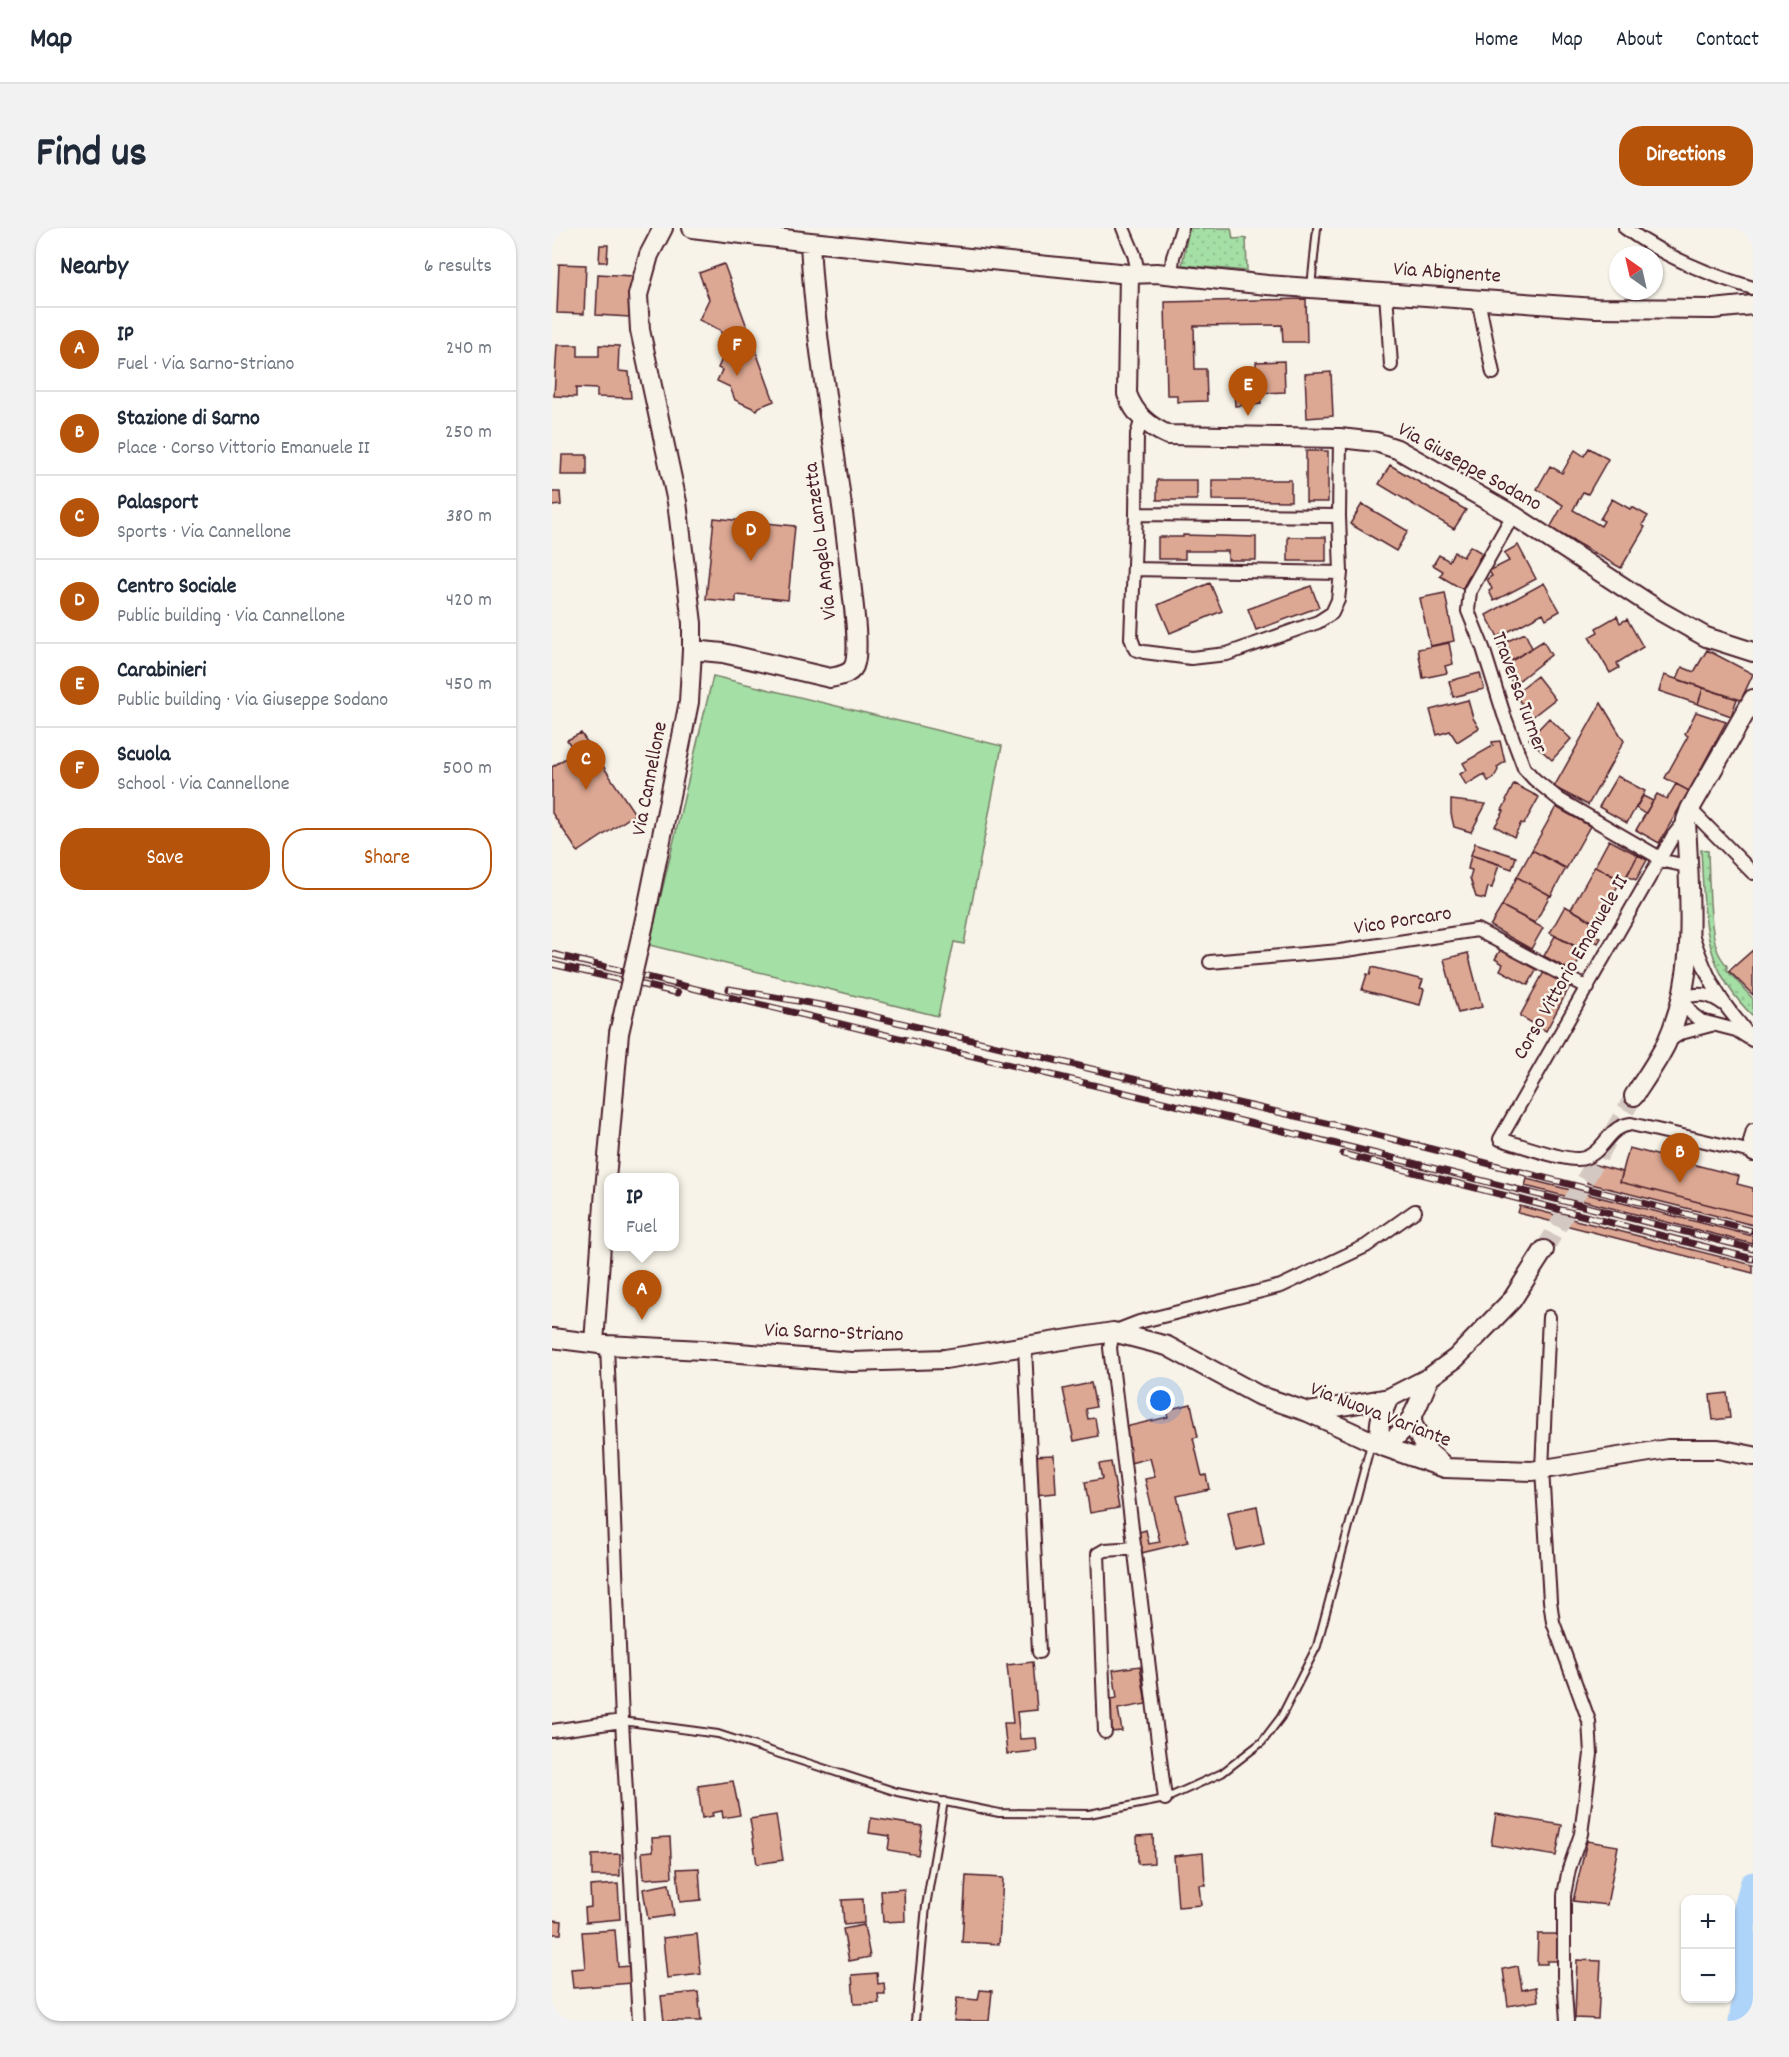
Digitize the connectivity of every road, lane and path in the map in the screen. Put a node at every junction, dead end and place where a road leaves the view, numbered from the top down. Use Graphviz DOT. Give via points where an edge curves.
graph roads {
  1 [pos="663,228"];
  2 [pos="692,228"];
  3 [pos="1123,228"];
  4 [pos="1182,228"];
  5 [pos="1317,228"];
  6 [pos="1625,228"];
  7 [pos="810,242"];
  8 [pos="1134,273"];
  9 [pos="1171,274"];
  10 [pos="1311,288"];
  11 [pos="1753,288"];
  12 [pos="1386,293"];
  13 [pos="1479,299"];
  14 [pos="1753,305"];
  15 [pos="1391,365"];
  16 [pos="1492,373"];
  17 [pos="1142,419"];
  18 [pos="1340,438"];
  19 [pos="1136,514"];
  20 [pos="1513,515"];
  21 [pos="1339,516"];
  22 [pos="1134,569"];
  23 [pos="1341,573"];
  24 [pos="692,650"];
  25 [pos="1753,652"];
  26 [pos="1753,699"];
  27 [pos="1688,814"];
  28 [pos="1660,859"];
  29 [pos="1688,866"];
  30 [pos="1753,873"];
  31 [pos="1690,929"];
  32 [pos="1210,962"];
  33 [pos="1588,988"];
  34 [pos="1682,998"];
  35 [pos="1725,1005"];
  36 [pos="1712,1025"];
  37 [pos="1752,1041"];
  38 [pos="1666,1042"];
  39 [pos="1634,1096"];
  40 [pos="1753,1130"];
  41 [pos="1752,1153"];
  42 [pos="607,1173"];
  43 [pos="1415,1211"];
  44 [pos="604,1228"];
  45 [pos="1544,1250"];
  46 [pos="1549,1317"];
  47 [pos="1113,1332"];
  48 [pos="552,1338"];
  49 [pos="601,1344"];
  50 [pos="1025,1347"];
  51 [pos="1430,1377"];
  52 [pos="1389,1398"];
  53 [pos="1308,1412"];
  54 [pos="1411,1421"];
  55 [pos="1377,1443"];
  56 [pos="1753,1456"];
  57 [pos="1445,1468"];
  58 [pos="1542,1469"];
  59 [pos="1135,1548"];
  60 [pos="1039,1652"];
  61 [pos="622,1721"];
  62 [pos="552,1731"];
  63 [pos="1105,1732"];
  64 [pos="1165,1798"];
  65 [pos="944,1802"];
  66 [pos="639,2021"];
  67 [pos="915,2021"];
  68 [pos="1567,2021"];
  1 -- 24 [label="main road, Via Cannellone" via="638,295 640,330 677,502"];
  2 -- 7 [label="main road, Via Abignente"];
  3 -- 8 [label="street" via="1134,254"];
  4 -- 9 [label="street"];
  5 -- 10 [label="lane"];
  6 -- 11 [label="street" via="1642,241 1696,267"];
  7 -- 8 [label="main road, Via Abignente"];
  7 -- 24 [label="main road, Via Angelo Lanzetta" via="847,544 857,645 855,665 848,674 830,678 723,653"];
  8 -- 9 [label="main road, Via Abignente"];
  8 -- 17 [label="main road, Via Giuseppe Sodano" via="1126,394"];
  9 -- 10 [label="main road, Via Abignente"];
  10 -- 12 [label="main road, Via Abignente"];
  12 -- 13 [label="main road, Via Abignente"];
  12 -- 15 [label="street"];
  13 -- 14 [label="main road, Via Abignente" via="1596,308 1713,309"];
  13 -- 16 [label="street"];
  17 -- 18 [label="main road, Via Giuseppe Sodano" via="1168,435"];
  17 -- 19 [label="street" via="1137,434"];
  18 -- 20 [label="main road, Via Giuseppe Sodano" via="1397,449"];
  18 -- 21 [label="street"];
  19 -- 21 [label="street"];
  19 -- 22 [label="street"];
  20 -- 25 [label="main road, Via Giuseppe Sodano" via="1660,611 1706,637"];
  20 -- 28 [label="street, Traversa Turner" via="1470,591 1468,611 1524,768 1560,801"];
  21 -- 23 [label="street"];
  22 -- 23 [label="street"];
  22 -- 23 [label="street" via="1131,638 1135,649 1191,658 1227,654 1317,622 1332,613"];
  24 -- 42 [label="main road, Via Cannellone, bridge" via="689,702 619,1033"];
  26 -- 27 [label="main road, Corso Vittorio Emanuele II"];
  27 -- 28 [label="street, Corso Vittorio Emanuele II"];
  27 -- 29 [label="main road"];
  27 -- 30 [label="street"];
  28 -- 29 [label="street, Traversa Turner"];
  28 -- 33 [label="street, Corso Vittorio Emanuele II"];
  29 -- 31 [label="main road"];
  31 -- 34 [label="main road"];
  31 -- 35 [label="street" via="1701,962"];
  32 -- 33 [label="street, Vico Porcaro" via="1340,951 1477,930"];
  33 -- 41 [label="street, Corso Vittorio Emanuele II" via="1500,1139 1582,1159 1597,1150 1616,1129 1631,1124"];
  34 -- 35 [label="street" via="1705,994"];
  34 -- 36 [label="street" via="1692,1014"];
  34 -- 38 [label="main road"];
  35 -- 37 [label="street"];
  36 -- 37 [label="street" via="1737,1030"];
  36 -- 38 [label="street" via="1681,1033"];
  38 -- 39 [label="main road"];
  40 -- 41 [label="street"];
  43 -- 47 [label="street" via="1366,1246 1281,1286"];
  44 -- 49 [label="main road, Via Cannellone, bridge"];
  45 -- 51 [label="main road" via="1512,1300 1456,1358"];
  46 -- 58 [label="street"];
  47 -- 50 [label="main road, Via Sarno-Striano"];
  47 -- 53 [label="main road, Via Nuova Variante" via="1167,1346 1258,1395"];
  47 -- 59 [label="street" via="1110,1348"];
  48 -- 49 [label="main road, Via Sarno-Striano"];
  49 -- 50 [label="main road, Via Sarno-Striano" via="852,1362 945,1359"];
  49 -- 61 [label="street"];
  50 -- 60 [label="street"];
  51 -- 52 [label="main road"];
  51 -- 54 [label="main road"];
  52 -- 53 [label="main road"];
  52 -- 55 [label="main road" via="1380,1418"];
  53 -- 55 [label="main road, Via Nuova Variante"];
  54 -- 55 [label="main road" via="1397,1438"];
  54 -- 57 [label="main road" via="1426,1450"];
  55 -- 57 [label="main road, Via Nuova Variante"];
  55 -- 64 [label="lane" via="1317,1646 1281,1718 1262,1742 1222,1773"];
  56 -- 58 [label="main road, Via Nuova Variante" via="1718,1449 1668,1449"];
  57 -- 58 [label="main road, Via Nuova Variante"];
  58 -- 68 [label="street" via="1553,1623 1589,1721 1591,1754 1581,1834 1564,1895"];
  59 -- 63 [label="street" via="1098,1554"];
  59 -- 64 [label="street"];
  61 -- 62 [label="street"];
  61 -- 65 [label="lane" via="718,1734 897,1792"];
  61 -- 66 [label="street"];
  64 -- 65 [label="lane" via="1089,1814 999,1813"];
  65 -- 67 [label="lane" via="926,1906"];
}
